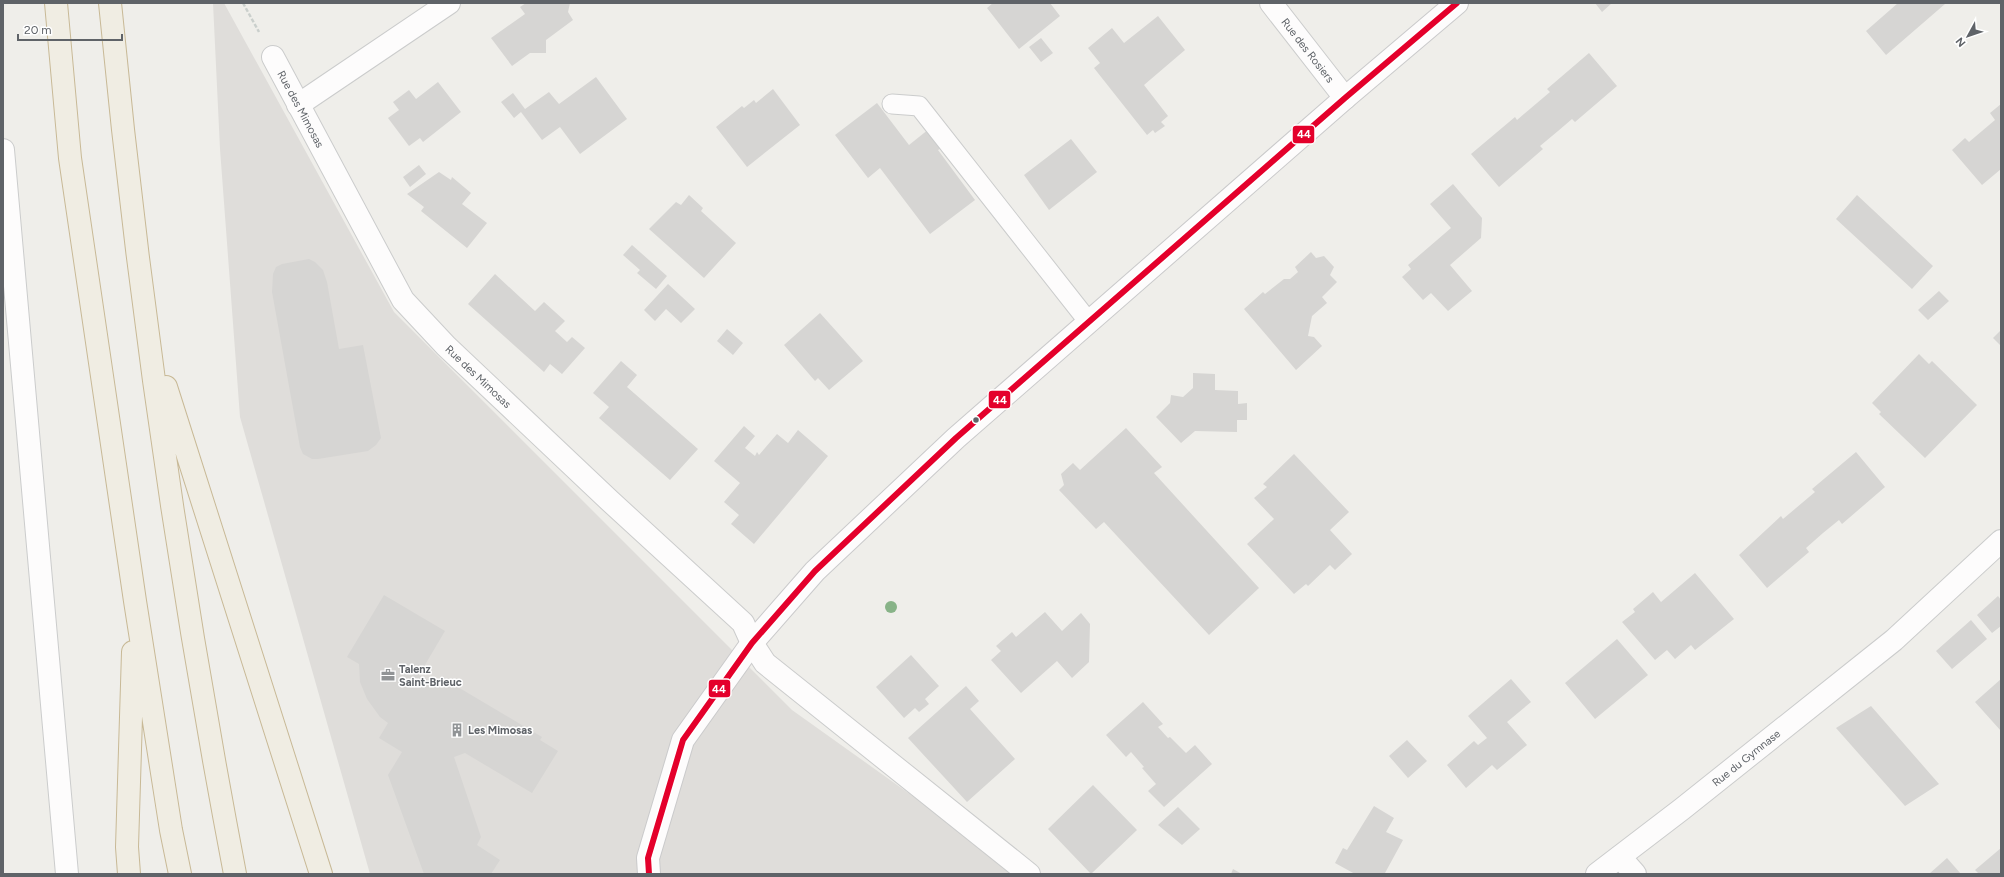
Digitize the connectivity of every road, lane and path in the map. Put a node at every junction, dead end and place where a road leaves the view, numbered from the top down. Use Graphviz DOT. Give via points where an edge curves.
graph roads {
  1 [pos="56,3"];
  2 [pos="110,3"];
  3 [pos="450,3"];
  4 [pos="1271,3"];
  5 [pos="1457,3"];
  6 [pos="273,57"];
  7 [pos="1345,98"];
  8 [pos="892,104"];
  9 [pos="298,105"];
  10 [pos="3,150"];
  11 [pos="1088,321"];
  12 [pos="147,327"];
  13 [pos="2001,530"];
  14 [pos="2001,541"];
  15 [pos="135,601"];
  16 [pos="1894,640"];
  17 [pos="752,643"];
  18 [pos="1620,857"];
  19 [pos="67,874"];
  20 [pos="129,874"];
  21 [pos="180,874"];
  22 [pos="235,874"];
  23 [pos="321,874"];
  24 [pos="649,874"];
  25 [pos="1029,874"];
  26 [pos="1597,874"];
  27 [pos="1635,874"];
  1 -- 15 [label="highway" via="70,158"];
  2 -- 12 [label="highway" via="125,154"];
  3 -- 9 [label="street"];
  4 -- 7 [label="street, Rue des Rosiers"];
  5 -- 7 [label="street"];
  6 -- 9 [label="street, Rue des Mimosas"];
  7 -- 11 [label="street"];
  8 -- 11 [label="lane" via="919,106"];
  9 -- 17 [label="street, Rue des Mimosas" via="403,300 446,346 610,502 743,623"];
  10 -- 19 [label="street"];
  11 -- 17 [label="street" via="956,438 815,572"];
  12 -- 22 [label="highway" via="190,617"];
  12 -- 23 [label="highway"];
  13 -- 16 [label="street, Rue du Gymnase"];
  14 -- 16 [label="street, Rue du Gymnase"];
  15 -- 20 [label="highway" via="127,847"];
  15 -- 21 [label="highway"];
  16 -- 18 [label="street, Rue du Gymnase"];
  17 -- 24 [label="street" via="683,740 648,858"];
  17 -- 25 [label="street, Rue des Mimosas" via="765,663"];
  18 -- 26 [label="street, Rue du Gymnase"];
  18 -- 27 [label="street"];
}
